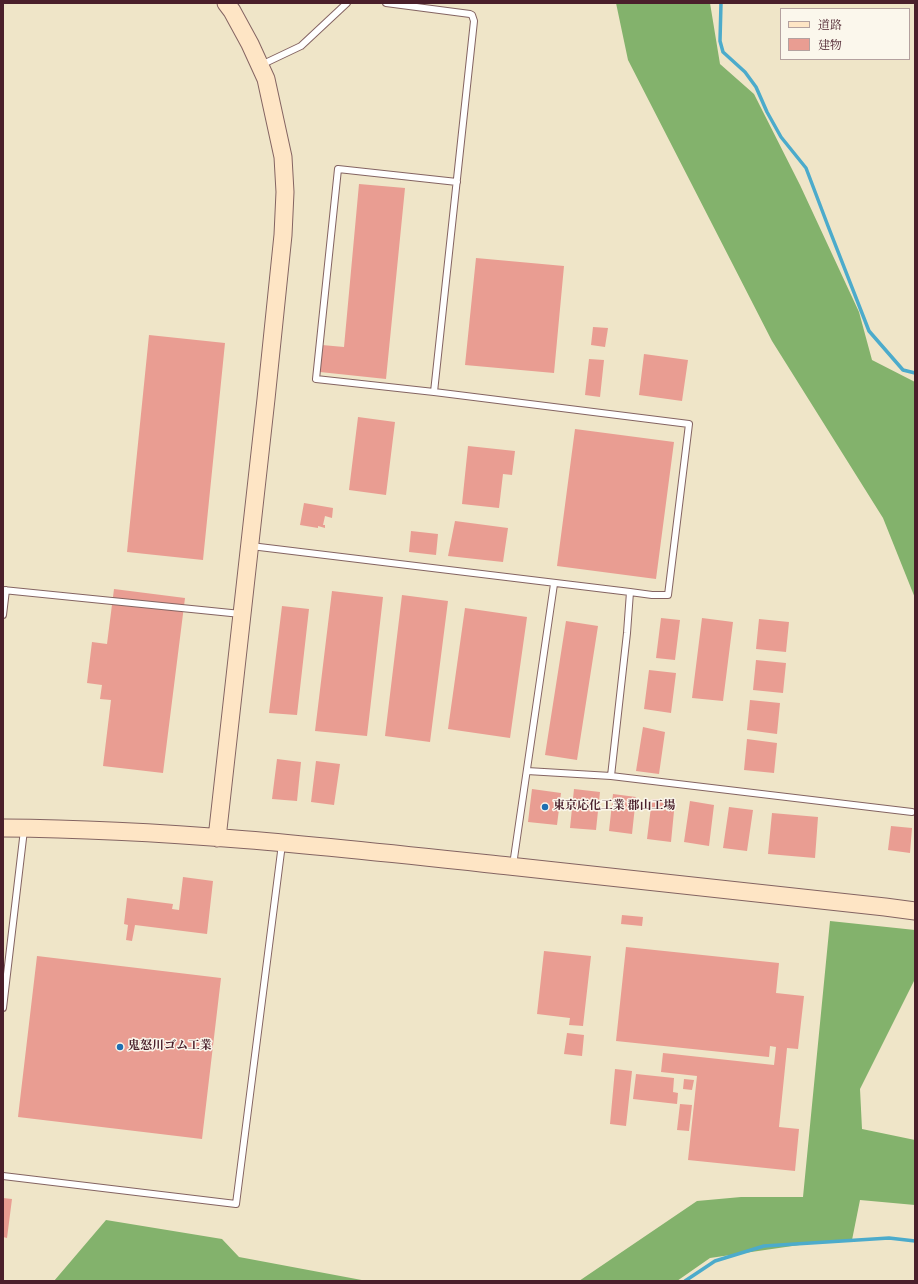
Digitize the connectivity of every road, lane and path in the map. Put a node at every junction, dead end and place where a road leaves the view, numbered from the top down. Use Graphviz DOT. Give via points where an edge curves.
graph roads {
  1 [pos="226,3"];
  2 [pos="347,3"];
  3 [pos="386,3"];
  4 [pos="260,66"];
  5 [pos="457,182"];
  6 [pos="434,392"];
  7 [pos="250,546"];
  8 [pos="554,584"];
  9 [pos="4,590"];
  10 [pos="630,592"];
  11 [pos="241,614"];
  12 [pos="3,615"];
  13 [pos="527,771"];
  14 [pos="611,776"];
  15 [pos="912,812"];
  16 [pos="3,828"];
  17 [pos="24,828"];
  18 [pos="217,838"];
  19 [pos="282,842"];
  20 [pos="513,867"];
  21 [pos="915,911"];
  22 [pos="3,1008"];
  23 [pos="3,1176"];
  1 -- 4 [label="street"];
  2 -- 4 [label="lane" via="301,46"];
  3 -- 5 [label="lane" via="472,15 474,21"];
  4 -- 7 [label="street" via="266,79 278,127 285,192 283,235"];
  5 -- 6 [label="lane"];
  5 -- 6 [label="lane" via="338,169 337,177 316,380"];
  6 -- 10 [label="lane" via="689,424 668,595"];
  7 -- 8 [label="lane"];
  7 -- 11 [label="street"];
  8 -- 10 [label="lane"];
  8 -- 13 [label="lane"];
  9 -- 11 [label="lane"];
  9 -- 12 [label="lane"];
  10 -- 14 [label="lane"];
  11 -- 18 [label="street"];
  13 -- 14 [label="lane"];
  13 -- 20 [label="lane"];
  14 -- 15 [label="lane"];
  16 -- 17 [label="street"];
  17 -- 18 [label="street"];
  17 -- 22 [label="lane"];
  18 -- 19 [label="street"];
  19 -- 20 [label="street"];
  19 -- 23 [label="lane" via="236,1204"];
  20 -- 21 [label="street"];
}
